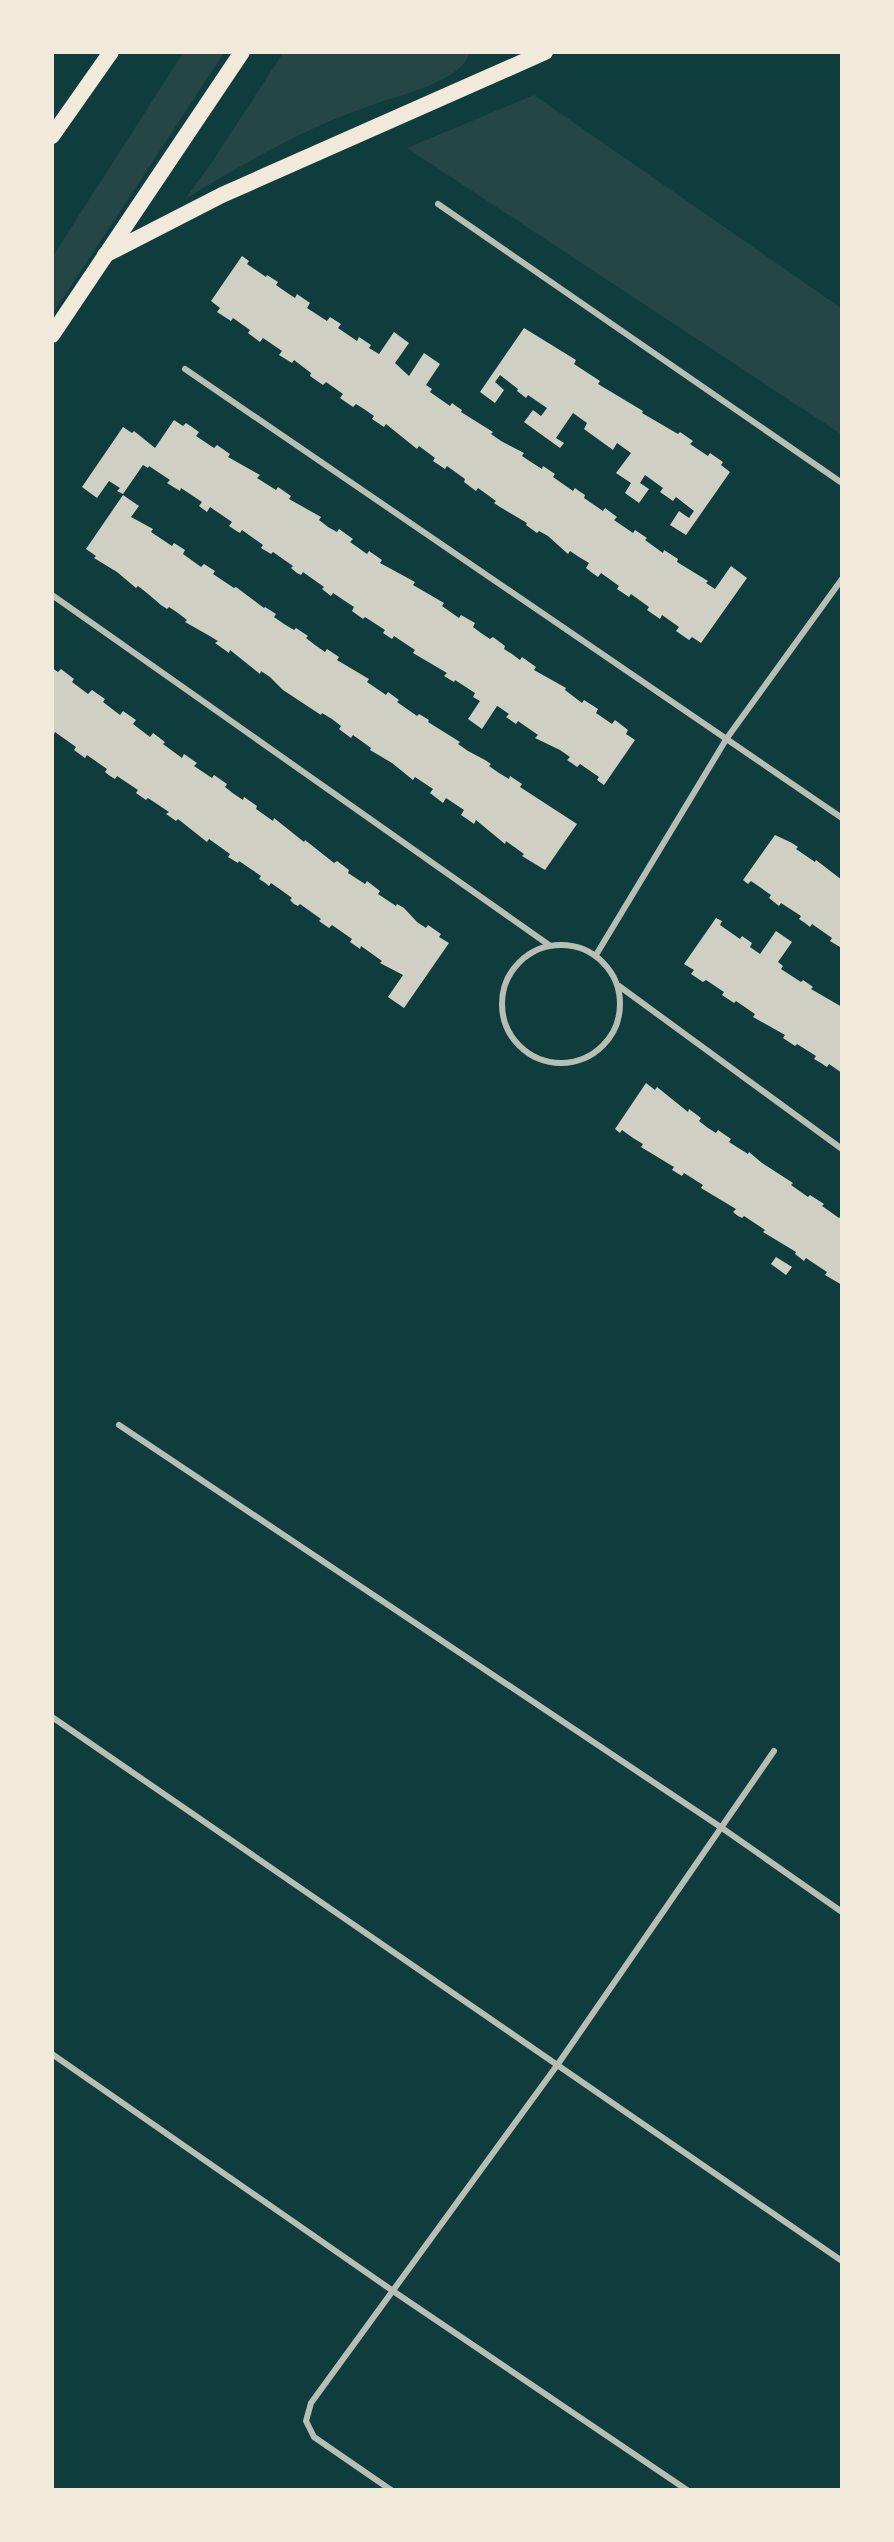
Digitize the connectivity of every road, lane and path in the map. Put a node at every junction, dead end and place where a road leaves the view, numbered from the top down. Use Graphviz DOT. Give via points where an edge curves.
graph roads {
  1 [pos="111,52"];
  2 [pos="242,52"];
  3 [pos="544,52"];
  4 [pos="52,136"];
  5 [pos="438,204"];
  6 [pos="105,255"];
  7 [pos="52,335"];
  8 [pos="184,369"];
  9 [pos="842,483"];
  10 [pos="842,579"];
  11 [pos="52,596"];
  12 [pos="727,738"];
  13 [pos="842,818"];
  14 [pos="549,945"];
  15 [pos="596,955"];
  16 [pos="619,986"];
  17 [pos="842,1149"];
  18 [pos="119,1425"];
  19 [pos="52,1717"];
  20 [pos="774,1751"];
  21 [pos="722,1828"];
  22 [pos="842,1912"];
  23 [pos="52,2054"];
  24 [pos="558,2064"];
  25 [pos="842,2261"];
  26 [pos="393,2291"];
  27 [pos="391,2490"];
  28 [pos="687,2490"];
  1 -- 4 [label="highway"];
  2 -- 6 [label="highway"];
  3 -- 6 [label="highway" via="222,195"];
  5 -- 9 [label="street"];
  6 -- 7 [label="highway"];
  8 -- 12 [label="street"];
  10 -- 12 [label="street"];
  11 -- 14 [label="street"];
  12 -- 13 [label="street"];
  12 -- 15 [label="street"];
  14 -- 15 [label="street" via="574,945"];
  14 -- 16 [label="street" via="528,953 513,968 503,988 502,1011 508,1032 522,1049 541,1060 563,1064 584,1059 602,1047 615,1029 621,1007"];
  15 -- 16 [label="street"];
  16 -- 17 [label="street"];
  18 -- 21 [label="street"];
  19 -- 24 [label="street"];
  20 -- 21 [label="street"];
  21 -- 22 [label="street"];
  21 -- 24 [label="street"];
  23 -- 26 [label="street"];
  24 -- 25 [label="street"];
  24 -- 26 [label="street"];
  26 -- 27 [label="street" via="311,2403 306,2421 314,2437"];
  26 -- 28 [label="street"];
}
